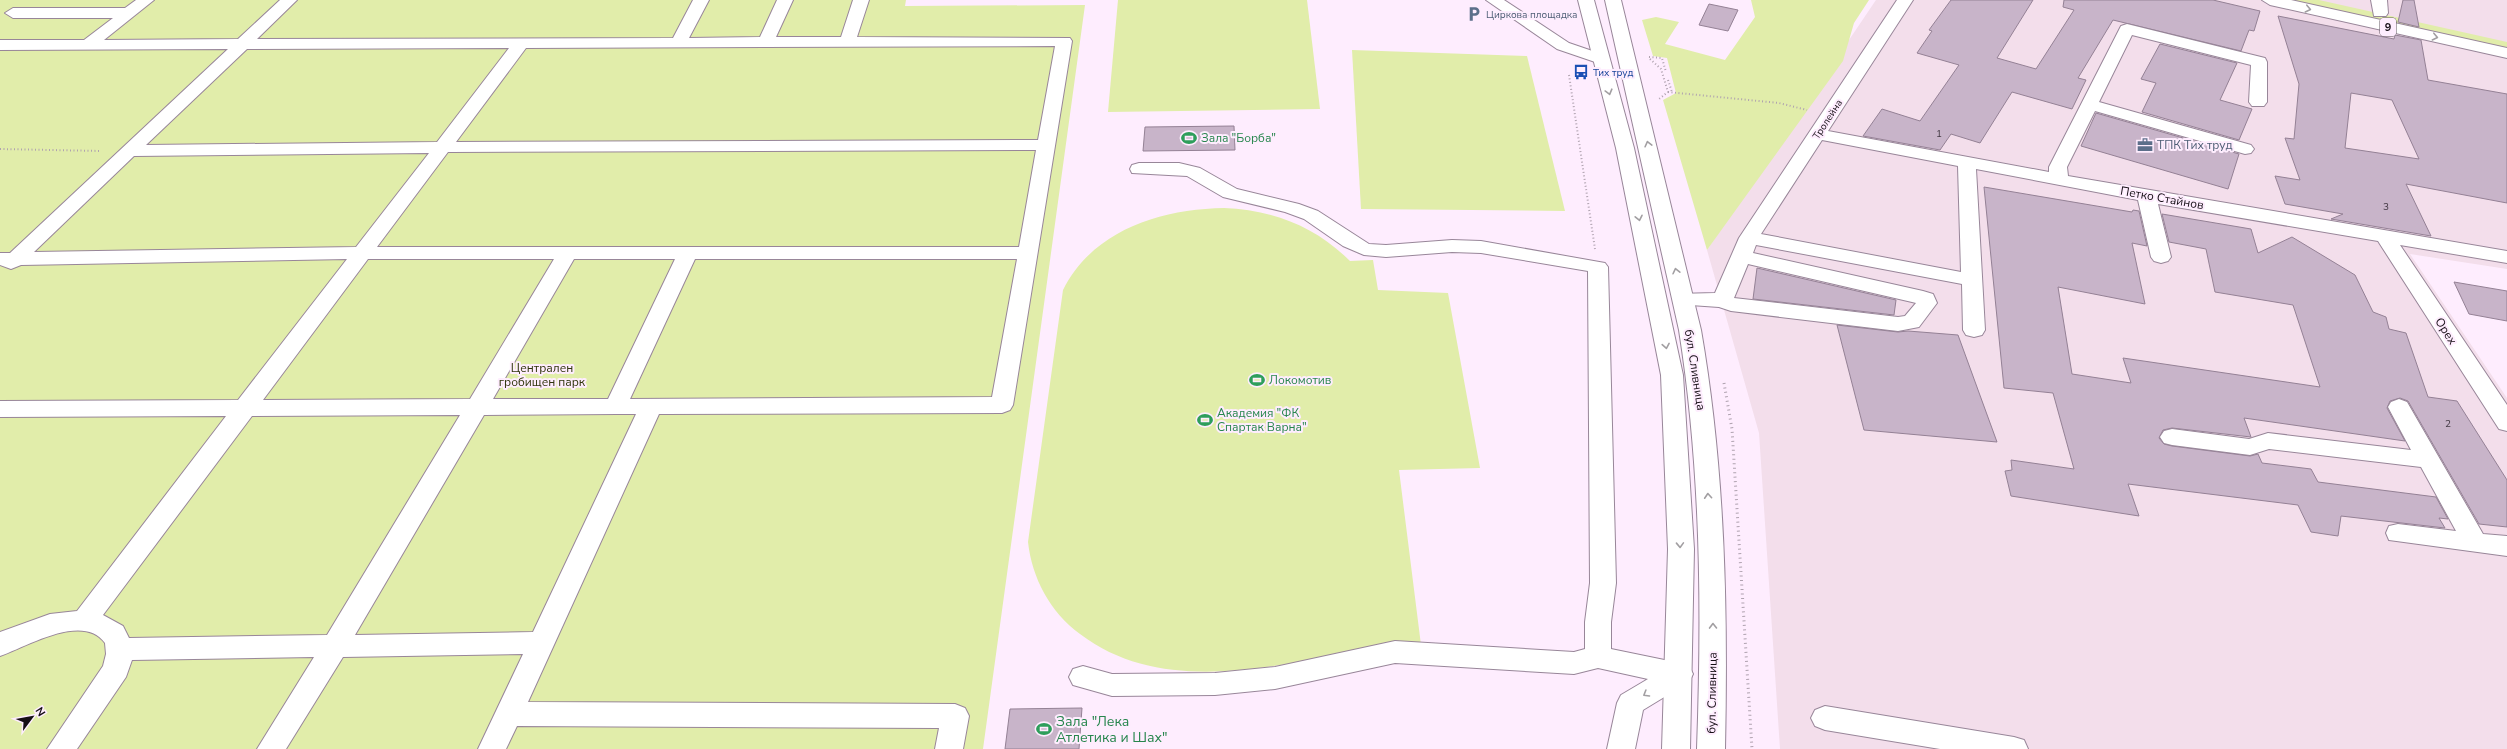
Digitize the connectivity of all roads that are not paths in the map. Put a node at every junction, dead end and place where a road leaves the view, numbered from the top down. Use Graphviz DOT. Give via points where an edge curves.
graph roads {
  1 [pos="146,0"];
  2 [pos="289,0"];
  3 [pos="701,0"];
  4 [pos="784,0"];
  5 [pos="861,0"];
  6 [pos="1494,0"];
  7 [pos="1522,0"];
  8 [pos="1586,0"];
  9 [pos="1613,0"];
  10 [pos="1905,0"];
  11 [pos="2270,0"];
  12 [pos="2319,0"];
  13 [pos="2380,7"];
  14 [pos="13,13"];
  15 [pos="127,13"];
  16 [pos="1534,28"];
  17 [pos="766,42"];
  18 [pos="847,42"];
  19 [pos="2507,42"];
  20 [pos="521,43"];
  21 [pos="678,43"];
  22 [pos="240,44"];
  23 [pos="0,45"];
  24 [pos="87,45"];
  25 [pos="2507,53"];
  26 [pos="1601,59"];
  27 [pos="2258,102"];
  28 [pos="2089,104"];
  29 [pos="1817,134"];
  30 [pos="1047,145"];
  31 [pos="443,147"];
  32 [pos="2245,149"];
  33 [pos="127,151"];
  34 [pos="1968,163"];
  35 [pos="1139,169"];
  36 [pos="2059,178"];
  37 [pos="2147,196"];
  38 [pos="2386,238"];
  39 [pos="1746,247"];
  40 [pos="362,253"];
  41 [pos="568,253"];
  42 [pos="688,253"];
  43 [pos="1030,253"];
  44 [pos="2161,257"];
  45 [pos="2507,257"];
  46 [pos="8,258"];
  47 [pos="0,273"];
  48 [pos="1973,280"];
  49 [pos="1683,299"];
  50 [pos="1719,300"];
  51 [pos="1974,330"];
  52 [pos="476,407"];
  53 [pos="615,407"];
  54 [pos="651,407"];
  55 [pos="2399,407"];
  56 [pos="245,408"];
  57 [pos="0,409"];
  58 [pos="2507,423"];
  59 [pos="2172,437"];
  60 [pos="2429,460"];
  61 [pos="2398,533"];
  62 [pos="2475,542"];
  63 [pos="2507,546"];
  64 [pos="84,621"];
  65 [pos="541,643"];
  66 [pos="0,645"];
  67 [pos="336,646"];
  68 [pos="120,649"];
  69 [pos="1598,657"];
  70 [pos="1679,674"];
  71 [pos="1083,677"];
  72 [pos="508,714"];
  73 [pos="1825,718"];
  74 [pos="61,749"];
  75 [pos="272,749"];
  76 [pos="492,749"];
  77 [pos="948,749"];
  78 [pos="1621,749"];
  79 [pos="1676,749"];
  80 [pos="1711,749"];
  81 [pos="2014,749"];
  1 -- 15 [label="main road"];
  2 -- 22 [label="main road"];
  3 -- 21 [label="main road"];
  4 -- 17 [label="main road"];
  5 -- 18 [label="main road"];
  6 -- 16 [label="main road"];
  7 -- 16 [label="main road"];
  8 -- 26 [label="main road, бул. Сливница"];
  49 -- 9 [label="main road, бул. Сливница, one-way"];
  10 -- 29 [label="main road, Тролейна"];
  11 -- 25 [label="main road, 9, one-way"];
  12 -- 13 [label="main road, 9"];
  13 -- 19 [label="main road, 9"];
  14 -- 15 [label="main road"];
  15 -- 24 [label="main road"];
  16 -- 26 [label="main road" via="1563,46"];
  17 -- 18 [label="main road"];
  17 -- 21 [label="main road"];
  18 -- 30 [label="main road" via="1064,41"];
  20 -- 21 [label="main road"];
  20 -- 22 [label="main road"];
  20 -- 31 [label="main road"];
  22 -- 24 [label="main road"];
  22 -- 33 [label="main road"];
  23 -- 24 [label="main road"];
  26 -- 70 [label="main road, бул. Сливница, one-way" via="1624,148 1672,374 1681,549"];
  27 -- 28 [label="main road" via="2259,62 2128,29"];
  28 -- 32 [label="main road"];
  28 -- 36 [label="main road" via="2058,167"];
  29 -- 34 [label="main road, Петко Стайнов"];
  29 -- 39 [label="main road, Тролейна"];
  30 -- 31 [label="main road"];
  30 -- 43 [label="main road"];
  31 -- 33 [label="main road"];
  31 -- 40 [label="main road"];
  33 -- 46 [label="main road"];
  34 -- 36 [label="main road, Петко Стайнов"];
  34 -- 48 [label="main road"];
  35 -- 69 [label="main road" via="1178,168 1194,171 1222,190 1235,195 1288,206 1311,215 1331,226 1353,245 1365,249 1466,246 1598,267 1603,583 1598,622"];
  36 -- 37 [label="main road, Петко Стайнов"];
  37 -- 38 [label="main road, Петко Стайнов"];
  37 -- 44 [label="main road"];
  38 -- 45 [label="main road, Петко Стайнов"];
  38 -- 58 [label="main road, Орех"];
  39 -- 48 [label="main road"];
  39 -- 50 [label="main road, Тролейна" via="1724,297"];
  39 -- 50 [label="main road" via="1926,299 1927,303 1912,322 1898,324 1731,304"];
  40 -- 41 [label="main road"];
  40 -- 46 [label="main road"];
  40 -- 56 [label="main road"];
  41 -- 42 [label="main road"];
  41 -- 52 [label="main road"];
  42 -- 43 [label="main road"];
  42 -- 53 [label="main road"];
  43 -- 54 [label="main road" via="1002,405"];
  46 -- 47 [label="main road"];
  48 -- 51 [label="main road"];
  49 -- 50 [label="main road"];
  80 -- 49 [label="main road, бул. Сливница, one-way" via="1714,682 1712,552 1703,424 1697,372"];
  52 -- 53 [label="main road"];
  52 -- 56 [label="main road"];
  52 -- 67 [label="main road"];
  53 -- 54 [label="main road"];
  54 -- 65 [label="main road"];
  55 -- 60 [label="main road"];
  56 -- 57 [label="main road"];
  56 -- 64 [label="main road"];
  59 -- 60 [label="main road" via="2250,447 2268,441"];
  60 -- 62 [label="main road"];
  61 -- 62 [label="main road"];
  62 -- 63 [label="main road"];
  64 -- 66 [label="main road" via="58,623 28,632"];
  64 -- 68 [label="main road" via="102,625 114,633"];
  65 -- 67 [label="main road"];
  65 -- 72 [label="main road"];
  67 -- 68 [label="main road"];
  67 -- 75 [label="main road"];
  68 -- 74 [label="main road" via="120,659 108,682"];
  69 -- 70 [label="main road"];
  69 -- 71 [label="main road" via="1574,662 1395,652 1275,678 1215,684 1112,685"];
  70 -- 78 [label="main road, one-way" via="1631,703"];
  70 -- 79 [label="main road, бул. Сливница"];
  72 -- 76 [label="main road"];
  72 -- 77 [label="main road" via="955,716"];
  73 -- 81 [label="main road"];
}
